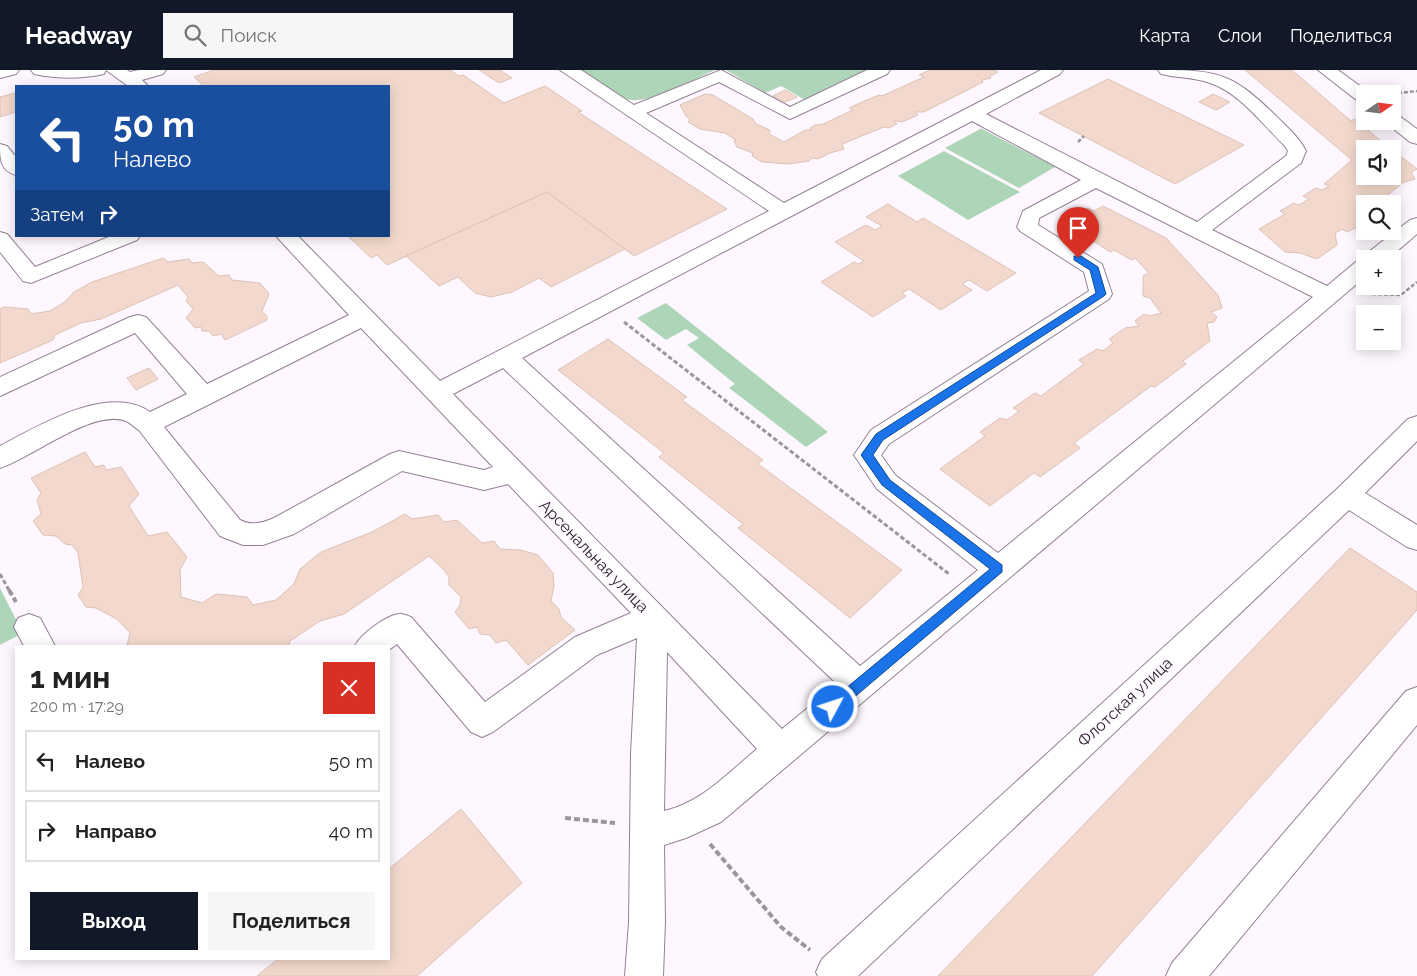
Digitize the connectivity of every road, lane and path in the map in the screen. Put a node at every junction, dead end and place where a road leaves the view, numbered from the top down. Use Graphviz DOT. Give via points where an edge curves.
graph roads {
  1 [pos="10,70"];
  2 [pos="40,70"];
  3 [pos="98,70"];
  4 [pos="157,70"];
  5 [pos="569,70"];
  6 [pos="881,70"];
  7 [pos="1054,70"];
  8 [pos="1167,70"];
  9 [pos="1327,70"];
  10 [pos="0,73"];
  11 [pos="128,78"];
  12 [pos="1356,91"];
  13 [pos="1417,91"];
  14 [pos="1401,93"];
  15 [pos="632,112"];
  16 [pos="972,114"];
  17 [pos="1401,126"];
  18 [pos="1084,136"];
  19 [pos="1417,138"];
  20 [pos="1078,142"];
  21 [pos="0,150"];
  22 [pos="15,168"];
  23 [pos="15,178"];
  24 [pos="1096,180"];
  25 [pos="0,184"];
  26 [pos="784,212"];
  27 [pos="1417,224"];
  28 [pos="1199,230"];
  29 [pos="128,237"];
  30 [pos="287,237"];
  31 [pos="0,238"];
  32 [pos="1385,250"];
  33 [pos="1356,273"];
  34 [pos="1417,282"];
  35 [pos="1331,294"];
  36 [pos="604,306"];
  37 [pos="362,318"];
  38 [pos="506,357"];
  39 [pos="0,387"];
  40 [pos="436,393"];
  41 [pos="203,396"];
  42 [pos="148,424"];
  43 [pos="1417,425"];
  44 [pos="0,458"];
  45 [pos="510,469"];
  46 [pos="1347,495"];
  47 [pos="1417,539"];
  48 [pos="998,569"];
  49 [pos="971,591"];
  50 [pos="652,617"];
  51 [pos="372,645"];
  52 [pos="859,685"];
  53 [pos="1417,701"];
  54 [pos="780,751"];
  55 [pos="565,818"];
  56 [pos="616,823"];
  57 [pos="647,830"];
  58 [pos="708,841"];
  59 [pos="782,927"];
  60 [pos="644,976"];
  61 [pos="838,976"];
  62 [pos="1185,976"];
  1 -- 10 [label="street"];
  2 -- 3 [label="street" via="74,74"];
  4 -- 11 [label="street"];
  5 -- 15 [label="street"];
  6 -- 15 [label="street" via="790,114 720,75"];
  7 -- 16 [label="street"];
  8 -- 28 [label="street" via="1203,75 1234,89 1292,142 1297,152 1294,159"];
  9 -- 12 [label="street"];
  13 -- 14 [label="path"];
  15 -- 26 [label="street"];
  16 -- 24 [label="street"];
  16 -- 26 [label="street"];
  17 -- 19 [label="street"];
  18 -- 20 [label="path"];
  21 -- 22 [label="street"];
  23 -- 25 [label="street"];
  24 -- 28 [label="street"];
  24 -- 48 [label="street" via="1030,215 1027,227 1094,269 1101,294 880,437 867,455 886,482"];
  26 -- 36 [label="street"];
  27 -- 32 [label="street"];
  28 -- 35 [label="street"];
  29 -- 31 [label="street" via="31,276"];
  30 -- 37 [label="street, Арсенальная улица"];
  33 -- 35 [label="street"];
  34 -- 35 [label="path" via="1401,295"];
  35 -- 48 [label="street"];
  36 -- 38 [label="street"];
  36 -- 49 [label="path"];
  37 -- 40 [label="street, Арсенальная улица"];
  37 -- 41 [label="street"];
  38 -- 40 [label="street"];
  38 -- 52 [label="street"];
  39 -- 41 [label="street" via="138,322"];
  40 -- 45 [label="street, Арсенальная улица"];
  41 -- 42 [label="street"];
  42 -- 44 [label="street" via="132,413 107,412 82,417"];
  42 -- 45 [label="street" via="230,528 243,534 263,534 284,526 399,461 484,480 498,477"];
  43 -- 46 [label="street, Флотская улица"];
  45 -- 50 [label="street, Арсенальная улица"];
  46 -- 47 [label="street"];
  46 -- 61 [label="street, Флотская улица" via="842,965 835,972"];
  48 -- 49 [label="street"];
  49 -- 52 [label="street"];
  50 -- 51 [label="street" via="586,646 482,722 400,626"];
  50 -- 54 [label="street"];
  50 -- 57 [label="street, Арсенальная улица"];
  52 -- 54 [label="street"];
  53 -- 62 [label="street"];
  54 -- 57 [label="street" via="692,821"];
  55 -- 56 [label="path"];
  57 -- 60 [label="street, Арсенальная улица"];
  58 -- 59 [label="path"];
}
